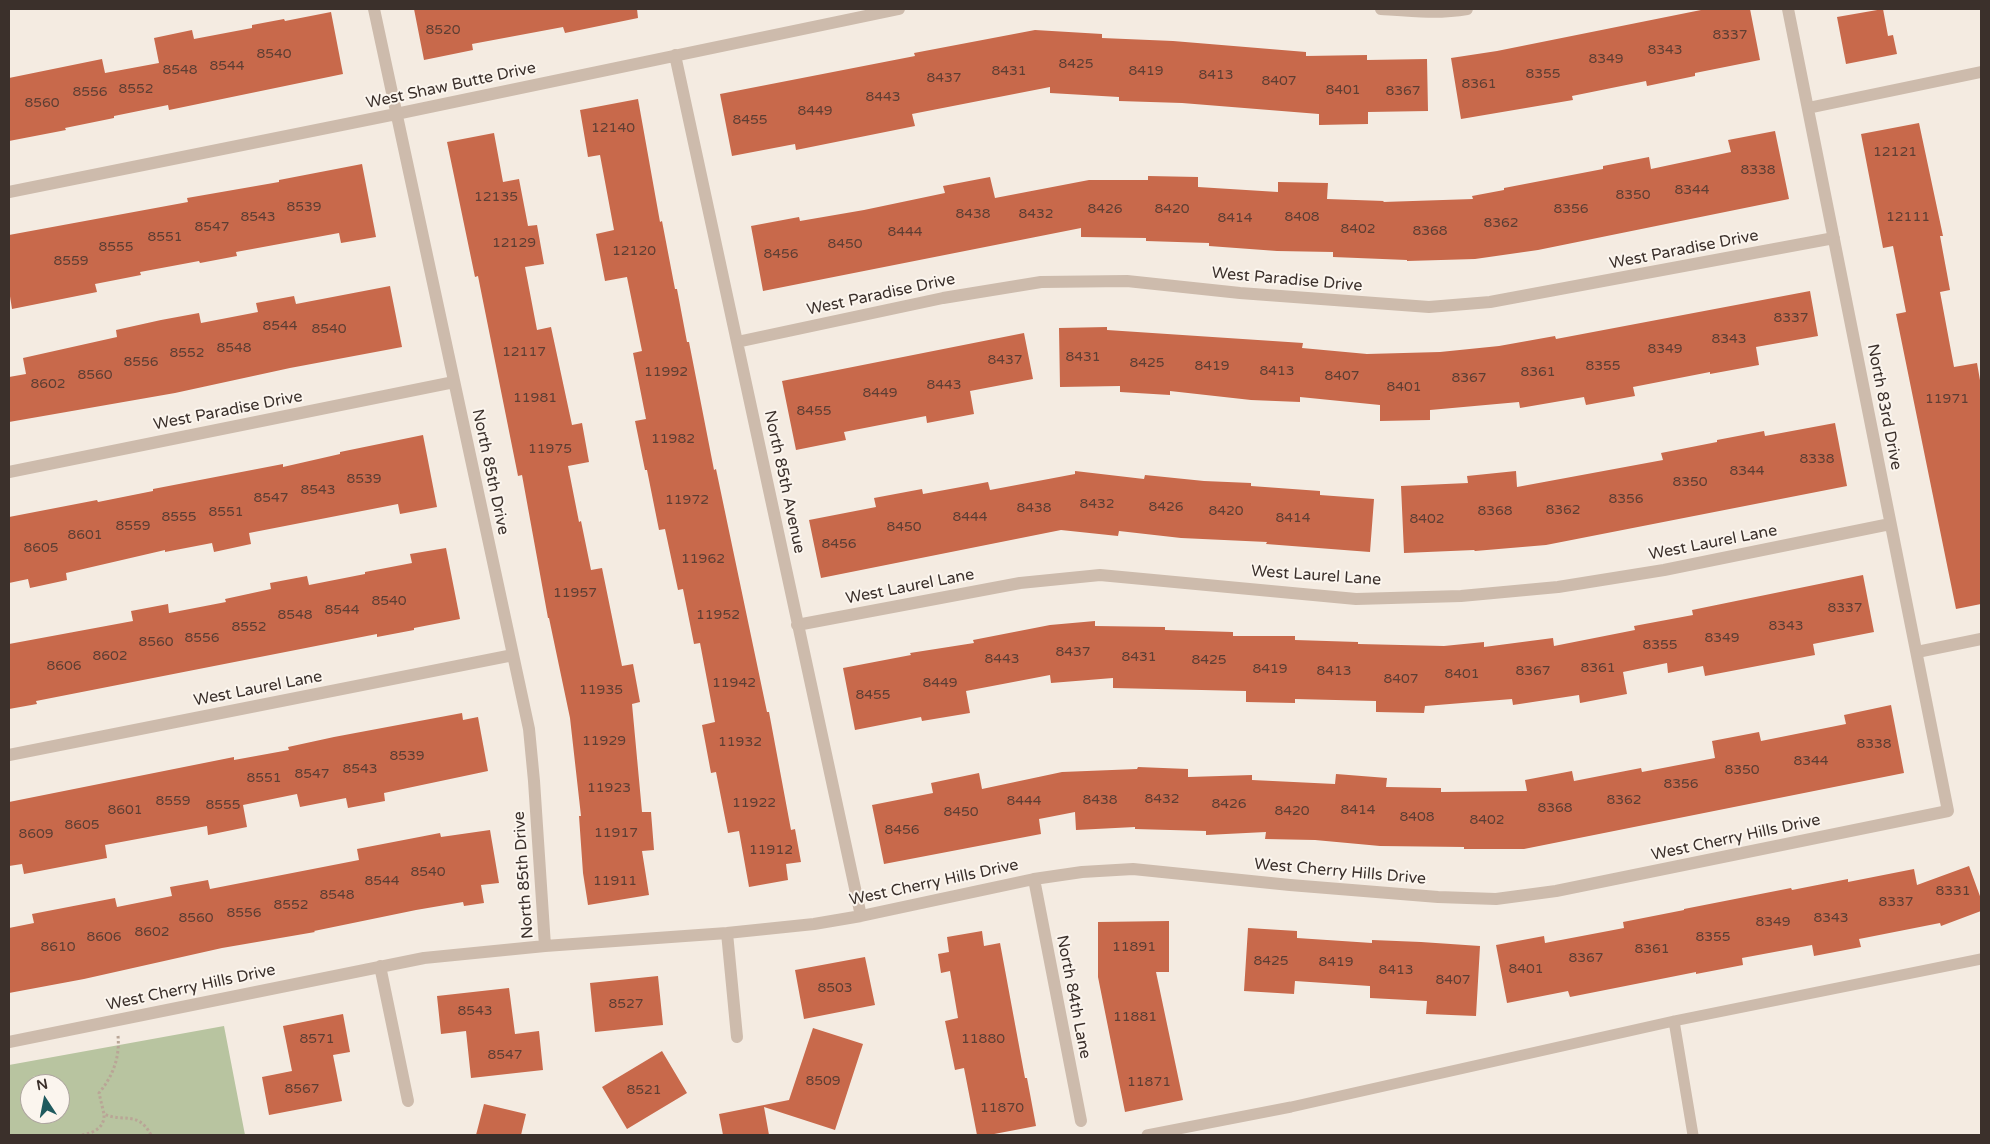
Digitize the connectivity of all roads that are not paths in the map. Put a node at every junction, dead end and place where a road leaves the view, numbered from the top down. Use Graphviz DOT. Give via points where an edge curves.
graph roads {
  1 [pos="374,9"];
  2 [pos="899,9"];
  3 [pos="1381,9"];
  4 [pos="1467,9"];
  5 [pos="1788,9"];
  6 [pos="1414,10"];
  7 [pos="675,55"];
  8 [pos="1981,72"];
  9 [pos="1808,108"];
  10 [pos="396,114"];
  11 [pos="9,192"];
  12 [pos="1834,238"];
  13 [pos="737,342"];
  14 [pos="454,382"];
  15 [pos="9,472"];
  16 [pos="1890,524"];
  17 [pos="797,625"];
  18 [pos="1981,639"];
  19 [pos="1917,652"];
  20 [pos="513,655"];
  21 [pos="9,755"];
  22 [pos="1948,811"];
  23 [pos="1034,879"];
  24 [pos="861,916"];
  25 [pos="727,933"];
  26 [pos="545,946"];
  27 [pos="1981,959"];
  28 [pos="380,966"];
  29 [pos="1674,1021"];
  30 [pos="738,1037"];
  31 [pos="9,1042"];
  32 [pos="408,1101"];
  33 [pos="1081,1121"];
  34 [pos="1147,1135"];
  35 [pos="1693,1135"];
  1 -- 10 [label="street, North 85th Drive"];
  2 -- 7 [label="street, West Shaw Butte Drive"];
  3 -- 6 [label="street"];
  4 -- 6 [label="street"];
  5 -- 9 [label="street, North 83rd Drive"];
  7 -- 10 [label="street, West Shaw Butte Drive"];
  7 -- 13 [label="street, North 85th Avenue"];
  8 -- 9 [label="street"];
  9 -- 12 [label="street, North 83rd Drive"];
  10 -- 11 [label="street, West Shaw Butte Drive"];
  10 -- 14 [label="street, North 85th Drive"];
  12 -- 13 [label="street, West Paradise Drive" via="1490,302 1429,307 1128,281 1041,282 943,298"];
  12 -- 16 [label="street, North 83rd Drive"];
  13 -- 17 [label="street, North 85th Avenue"];
  14 -- 15 [label="street, West Paradise Drive"];
  14 -- 20 [label="street, North 85th Drive"];
  16 -- 17 [label="street, West Laurel Lane" via="1664,570 1529,590 1461,596 1356,598 1100,575 1020,583"];
  16 -- 19 [label="street, North 83rd Drive"];
  17 -- 24 [label="street, North 85th Avenue"];
  18 -- 19 [label="street"];
  19 -- 22 [label="street, North 83rd Drive"];
  20 -- 21 [label="street, West Laurel Lane"];
  20 -- 26 [label="street, North 85th Drive" via="532,751"];
  22 -- 23 [label="street, West Cherry Hills Drive" via="1556,891 1496,899 1290,885 1133,869"];
  23 -- 24 [label="street, West Cherry Hills Drive"];
  23 -- 33 [label="street, North 84th Lane"];
  24 -- 25 [label="street, West Cherry Hills Drive"];
  25 -- 26 [label="street, West Cherry Hills Drive"];
  25 -- 30 [label="street"];
  26 -- 28 [label="street, West Cherry Hills Drive" via="464,953"];
  27 -- 29 [label="lane"];
  28 -- 31 [label="street, West Cherry Hills Drive"];
  28 -- 32 [label="street"];
  29 -- 34 [label="lane" via="1291,1107"];
  29 -- 35 [label="lane"];
}
